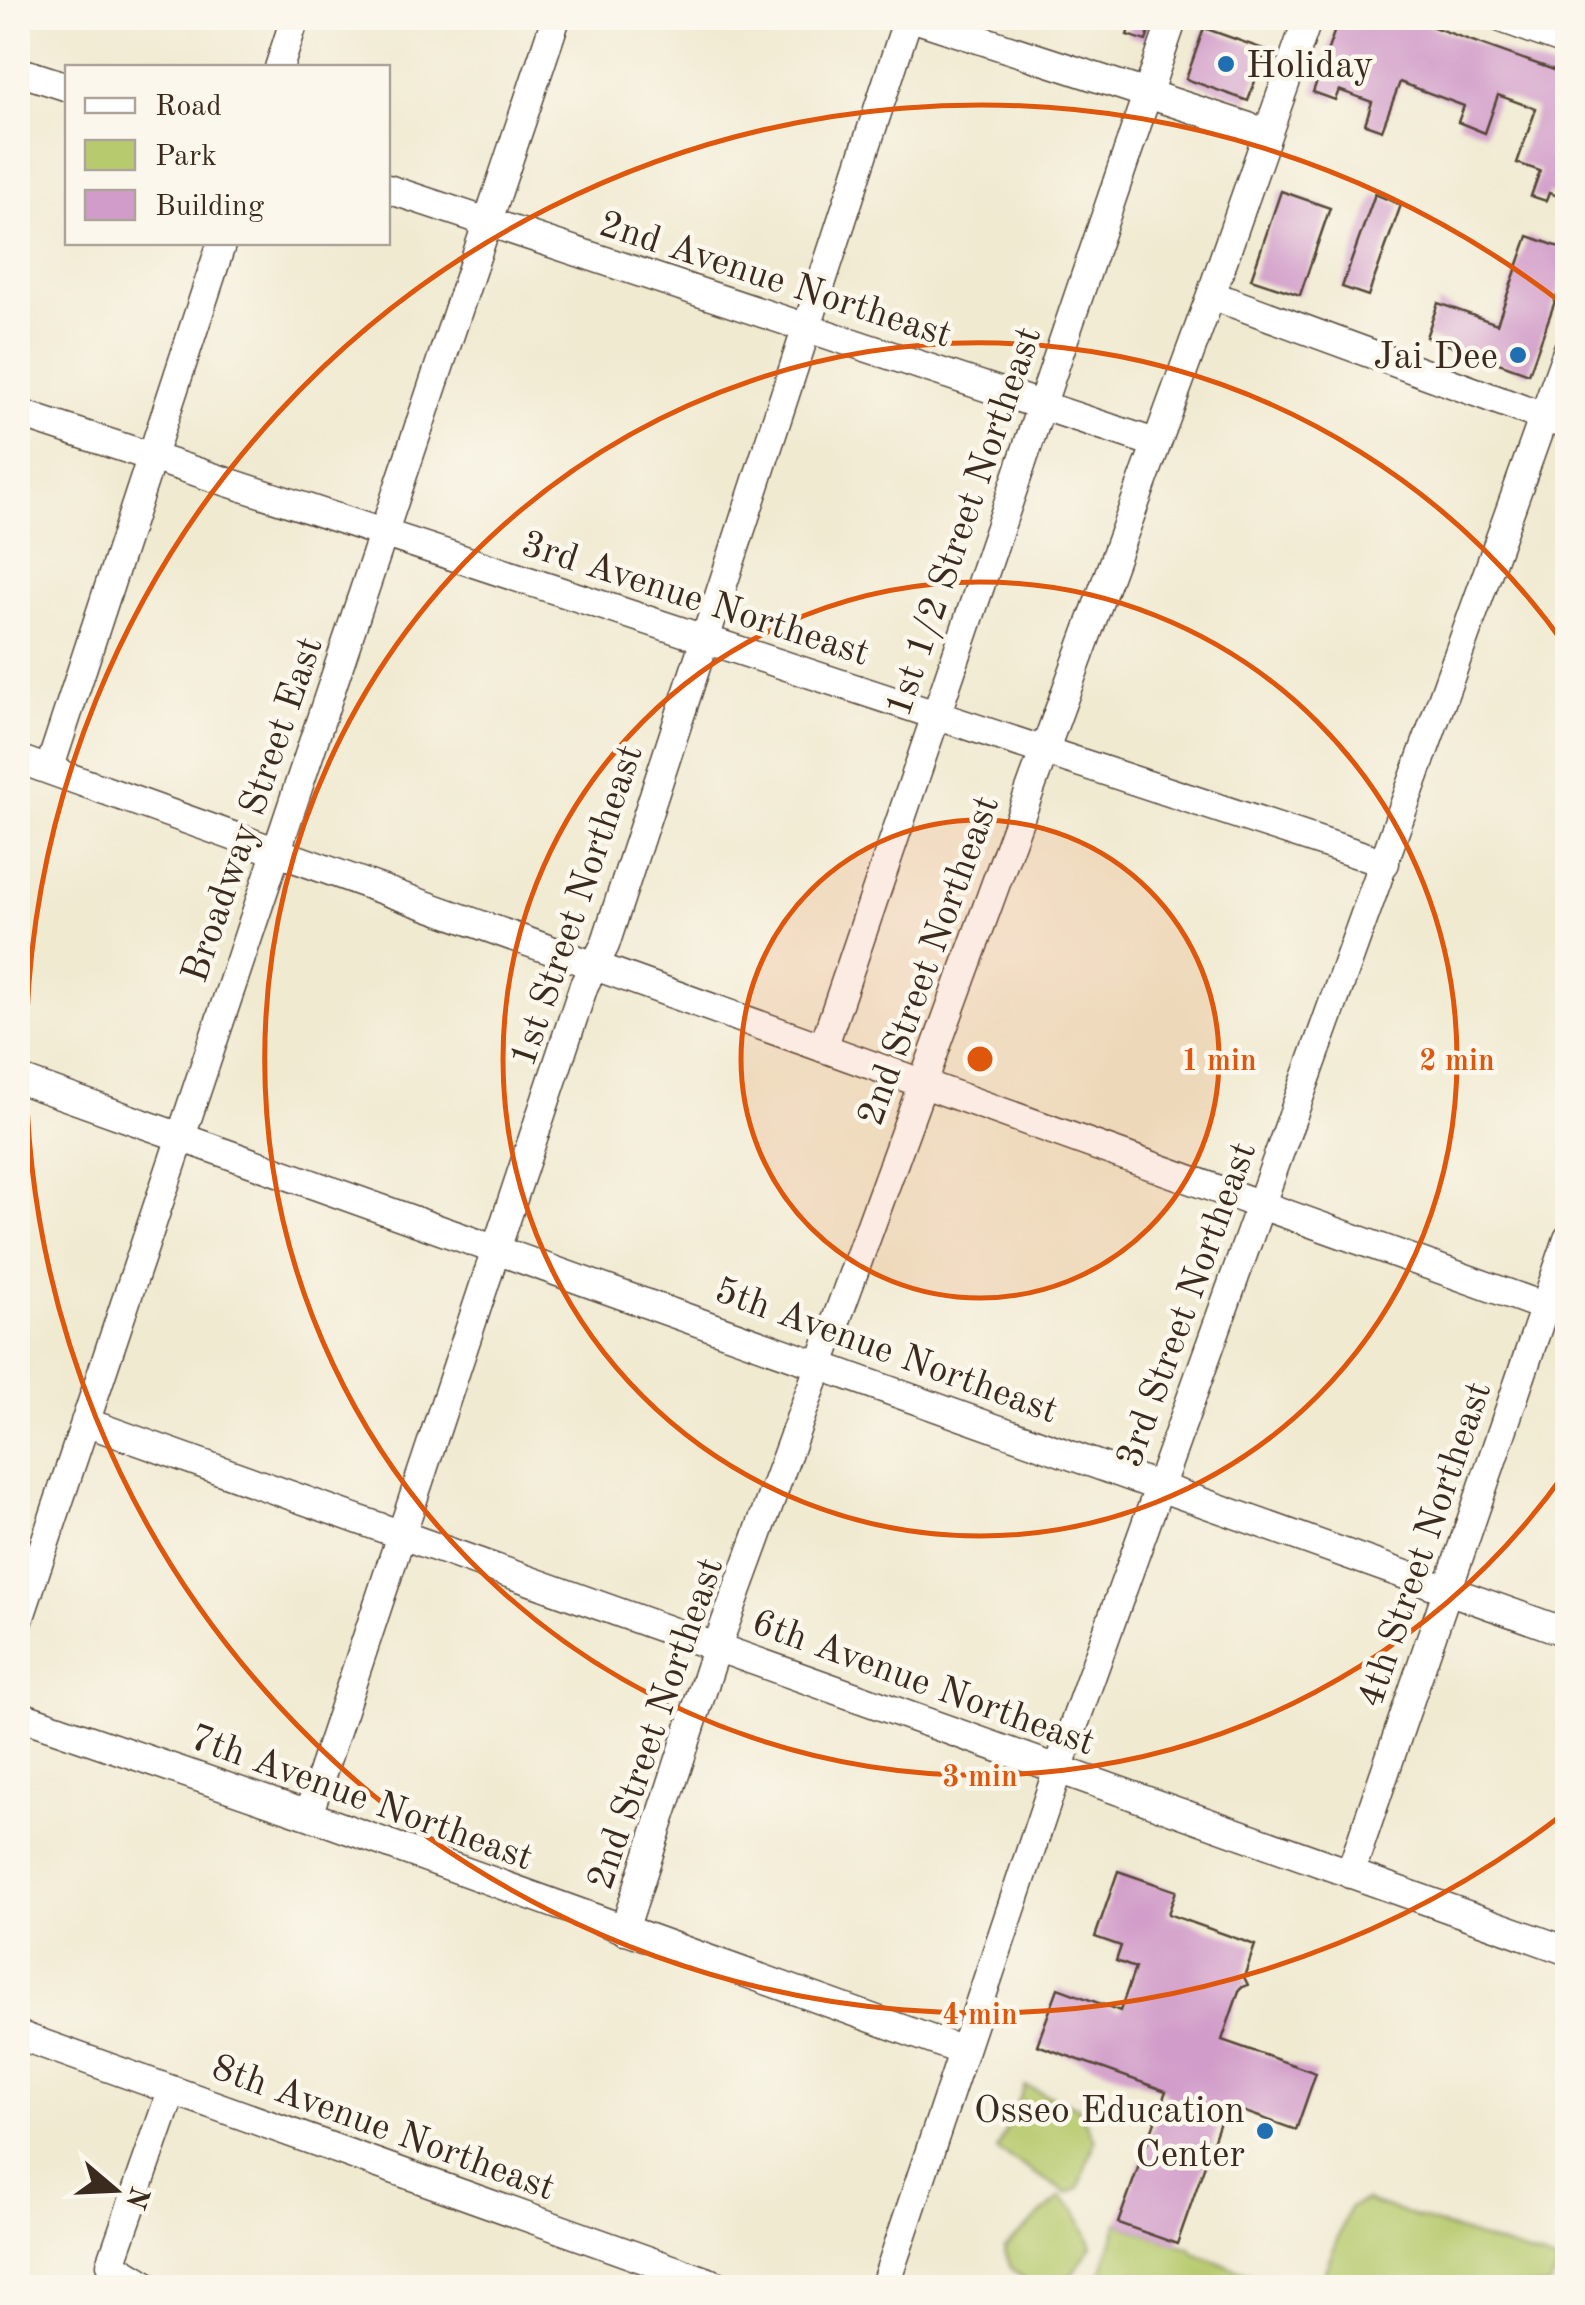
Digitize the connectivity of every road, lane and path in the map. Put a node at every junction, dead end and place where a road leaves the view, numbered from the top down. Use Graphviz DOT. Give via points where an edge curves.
graph roads {
  1 [pos="295,18"];
  2 [pos="556,18"];
  3 [pos="911,18"];
  4 [pos="1173,18"];
  5 [pos="1308,18"];
  6 [pos="1502,18"];
  7 [pos="1568,42"];
  8 [pos="280,65"];
  9 [pos="18,71"];
  10 [pos="65,86"];
  11 [pos="1147,94"];
  12 [pos="1267,133"];
  13 [pos="390,190"];
  14 [pos="488,222"];
  15 [pos="221,245"];
  16 [pos="1212,296"];
  17 [pos="806,329"];
  18 [pos="1568,349"];
  19 [pos="1041,404"];
  20 [pos="18,413"];
  21 [pos="1555,421"];
  22 [pos="1155,443"];
  23 [pos="152,457"];
  24 [pos="383,533"];
  25 [pos="706,639"];
  26 [pos="936,715"];
  27 [pos="1044,750"];
  28 [pos="18,759"];
  29 [pos="50,770"];
  30 [pos="276,850"];
  31 [pos="1385,863"];
  32 [pos="594,966"];
  33 [pos="823,1048"];
  34 [pos="18,1079"];
  35 [pos="922,1082"];
  36 [pos="180,1138"];
  37 [pos="1260,1204"];
  38 [pos="1568,1239"];
  39 [pos="495,1249"];
  40 [pos="1556,1312"];
  41 [pos="820,1365"];
  42 [pos="85,1422"];
  43 [pos="1159,1487"];
  44 [pos="402,1534"];
  45 [pos="1447,1590"];
  46 [pos="18,1624"];
  47 [pos="1568,1633"];
  48 [pos="718,1646"];
  49 [pos="18,1715"];
  50 [pos="1058,1769"];
  51 [pos="308,1815"];
  52 [pos="1350,1874"];
  53 [pos="624,1930"];
  54 [pos="1568,1951"];
  55 [pos="18,2035"];
  56 [pos="963,2051"];
  57 [pos="172,2090"];
  58 [pos="151,2288"];
  59 [pos="725,2288"];
  60 [pos="884,2288"];
  1 -- 8 [label="street"];
  2 -- 14 [label="street, Broadway Street East"];
  3 -- 11 [label="street"];
  3 -- 17 [label="street, 1st Street Northeast"];
  4 -- 11 [label="street, 1st 1/2 Street Northeast"];
  5 -- 12 [label="street, 2nd Street Northeast"];
  6 -- 7 [label="street"];
  9 -- 10 [label="street"];
  11 -- 12 [label="street"];
  11 -- 19 [label="street, 1st 1/2 Street Northeast"];
  12 -- 16 [label="street, 2nd Street Northeast"];
  13 -- 14 [label="street, 2nd Avenue Northeast"];
  14 -- 17 [label="street, 2nd Avenue Northeast"];
  14 -- 24 [label="street, Broadway Street East"];
  15 -- 23 [label="street"];
  16 -- 21 [label="street"];
  16 -- 22 [label="street, 2nd Street Northeast"];
  17 -- 19 [label="street, 2nd Avenue Northeast"];
  17 -- 25 [label="street, 1st Street Northeast"];
  18 -- 21 [label="street, 3rd Street Northeast"];
  19 -- 22 [label="street, 2nd Avenue Northeast"];
  19 -- 26 [label="street, 1st 1/2 Street Northeast"];
  20 -- 23 [label="street, 3rd Avenue Northeast"];
  21 -- 31 [label="street, 3rd Street Northeast"];
  22 -- 27 [label="street, 2nd Street Northeast"];
  23 -- 24 [label="street, 3rd Avenue Northeast"];
  23 -- 29 [label="street"];
  24 -- 25 [label="street, 3rd Avenue Northeast"];
  24 -- 30 [label="street, Broadway Street East"];
  25 -- 26 [label="street, 3rd Avenue Northeast"];
  25 -- 32 [label="street, 1st Street Northeast"];
  26 -- 27 [label="street, 3rd Avenue Northeast"];
  26 -- 33 [label="street, 1st 1/2 Street Northeast"];
  27 -- 31 [label="street, 3rd Avenue Northeast"];
  27 -- 35 [label="street, 2nd Street Northeast"];
  28 -- 29 [label="street"];
  29 -- 30 [label="street"];
  30 -- 32 [label="street"];
  30 -- 36 [label="street, Broadway Street East"];
  31 -- 37 [label="street, 3rd Street Northeast"];
  32 -- 33 [label="street"];
  32 -- 39 [label="street, 1st Street Northeast"];
  33 -- 35 [label="street"];
  34 -- 36 [label="street, 5th Avenue Northeast"];
  35 -- 37 [label="street"];
  35 -- 41 [label="street, 2nd Street Northeast"];
  36 -- 39 [label="street, 5th Avenue Northeast"];
  36 -- 42 [label="street, Broadway Street East"];
  37 -- 40 [label="street"];
  37 -- 43 [label="street, 3rd Street Northeast"];
  38 -- 40 [label="street, 4th Street Northeast"];
  39 -- 41 [label="street, 5th Avenue Northeast"];
  39 -- 44 [label="street, 1st Street Northeast"];
  40 -- 45 [label="street, 4th Street Northeast"];
  41 -- 43 [label="street, 5th Avenue Northeast"];
  41 -- 48 [label="street, 2nd Street Northeast"];
  42 -- 44 [label="street, 6th Avenue Northeast"];
  42 -- 46 [label="street, Broadway Street East"];
  43 -- 45 [label="street, 5th Avenue Northeast"];
  43 -- 50 [label="street, 3rd Street Northeast"];
  44 -- 48 [label="street, 6th Avenue Northeast"];
  44 -- 51 [label="street, 1st Street Northeast"];
  45 -- 47 [label="street, 5th Avenue Northeast"];
  45 -- 52 [label="street, 4th Street Northeast"];
  48 -- 50 [label="street, 6th Avenue Northeast"];
  48 -- 53 [label="street, 2nd Street Northeast"];
  49 -- 51 [label="street, 7th Avenue Northeast"];
  50 -- 52 [label="street, 6th Avenue Northeast"];
  50 -- 56 [label="street, 3rd Street Northeast"];
  51 -- 53 [label="street, 7th Avenue Northeast"];
  52 -- 54 [label="street, 6th Avenue Northeast"];
  53 -- 56 [label="street, 7th Avenue Northeast"];
  55 -- 57 [label="street, 8th Avenue Northeast"];
  56 -- 60 [label="street, 3rd Street Northeast"];
  57 -- 58 [label="street" via="111,2264"];
  57 -- 59 [label="street, 8th Avenue Northeast"];
}
